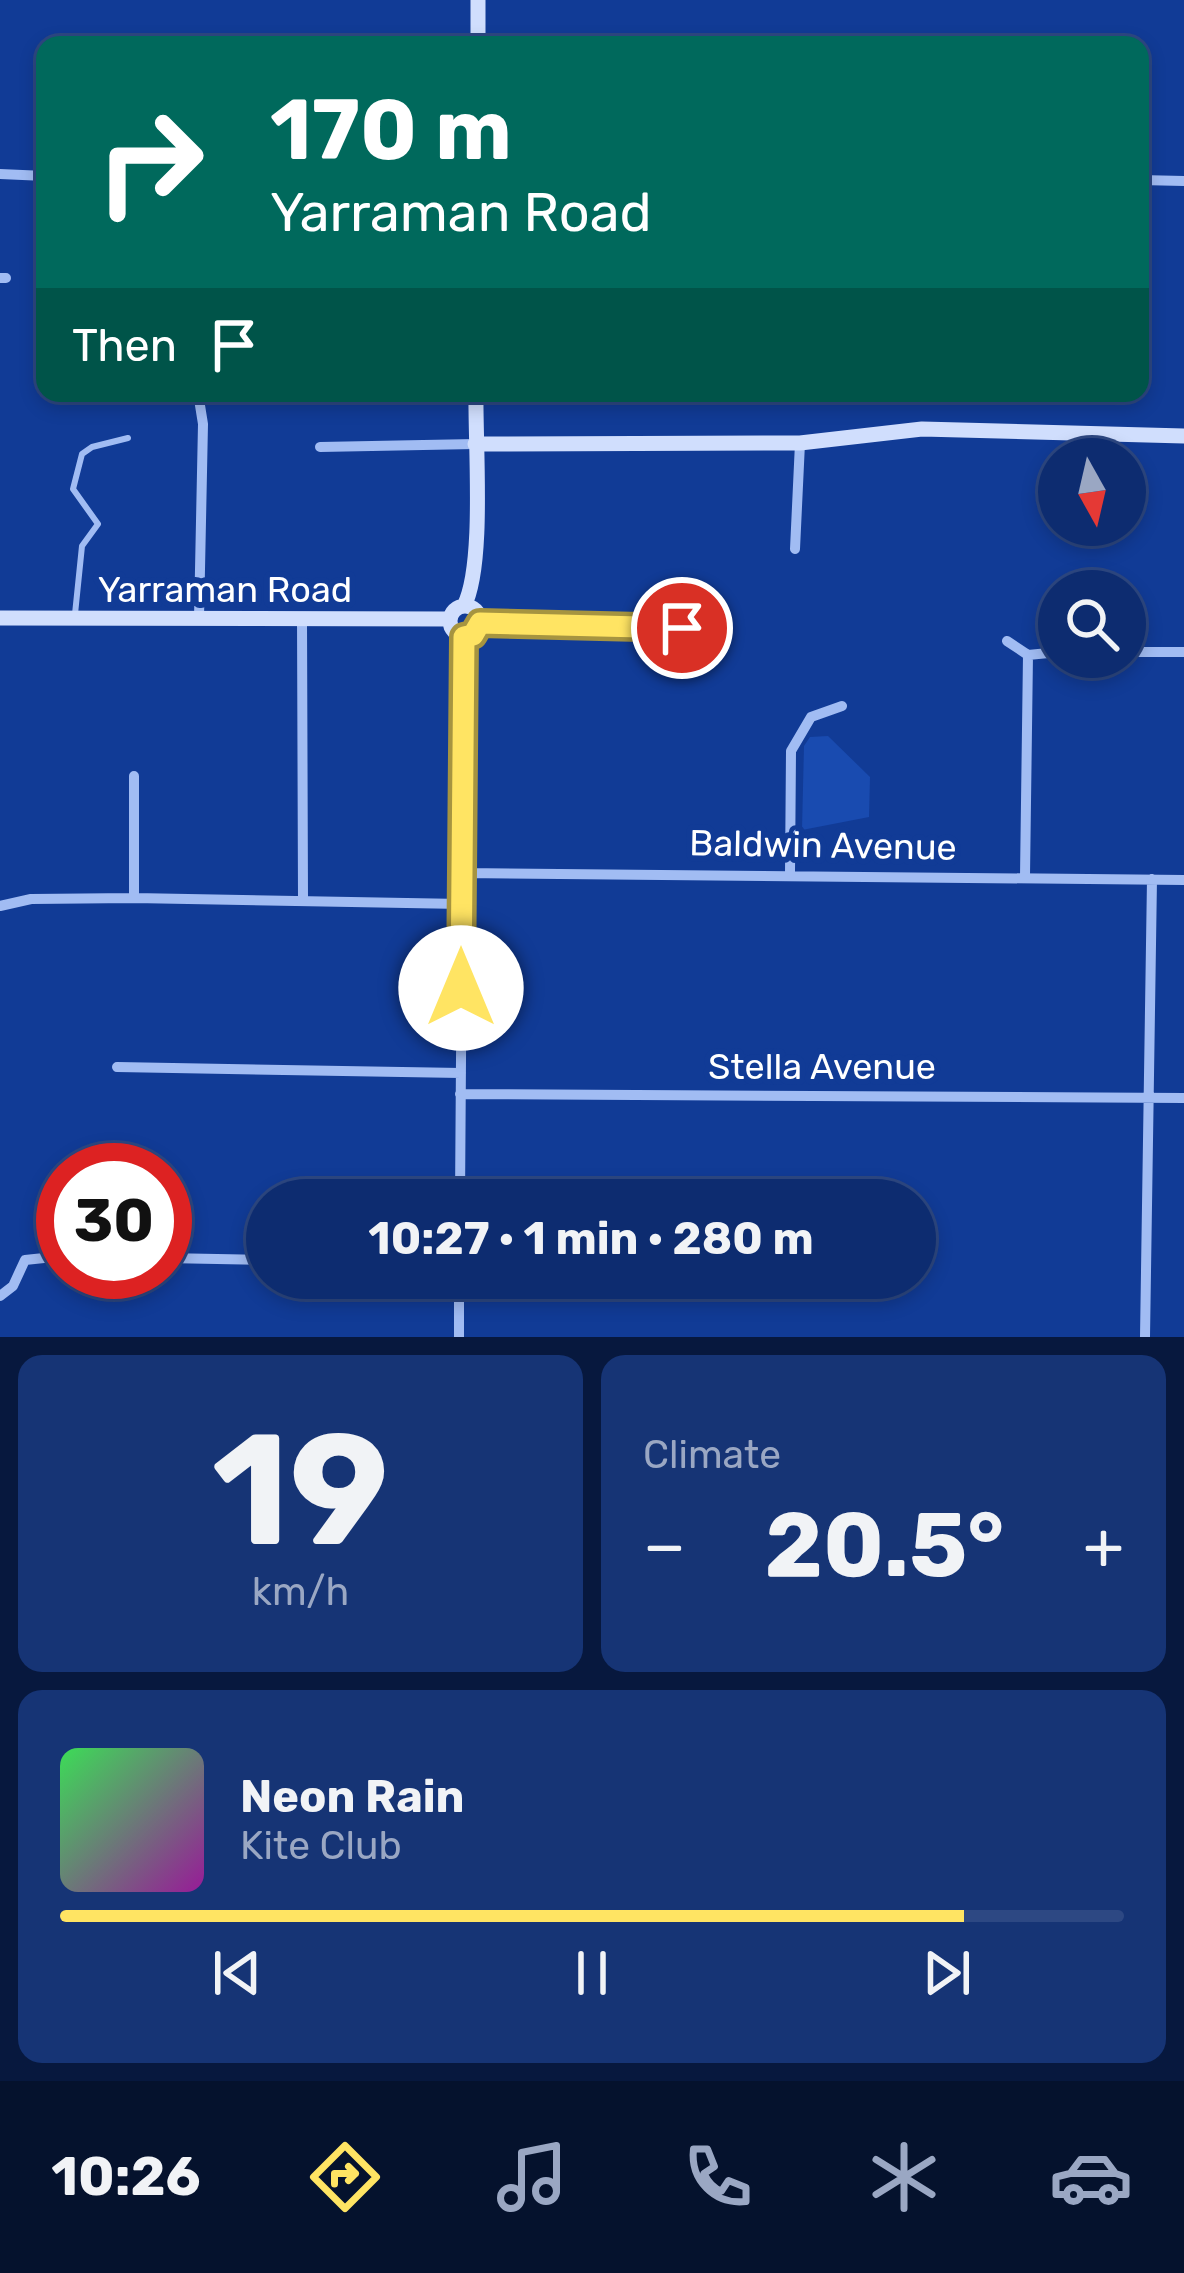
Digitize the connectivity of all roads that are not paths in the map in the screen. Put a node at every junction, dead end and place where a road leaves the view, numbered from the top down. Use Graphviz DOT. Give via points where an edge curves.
graph roads {
  1 [pos="478,0"];
  2 [pos="478,36"];
  3 [pos="0,175"];
  4 [pos="36,176"];
  5 [pos="1149,180"];
  6 [pos="1184,181"];
  7 [pos="199,402"];
  8 [pos="476,402"];
  9 [pos="1184,436"];
  10 [pos="128,438"];
  11 [pos="476,443"];
  12 [pos="800,443"];
  13 [pos="320,447"];
  14 [pos="795,550"];
  15 [pos="464,606"];
  16 [pos="0,618"];
  17 [pos="75,618"];
  18 [pos="200,618"];
  19 [pos="302,619"];
  20 [pos="450,620"];
  21 [pos="480,623"];
  22 [pos="682,628"];
  23 [pos="464,637"];
  24 [pos="1007,641"];
  25 [pos="1146,652"];
  26 [pos="1184,652"];
  27 [pos="1038,654"];
  28 [pos="1028,655"];
  29 [pos="842,706"];
  30 [pos="134,776"];
  31 [pos="462,873"];
  32 [pos="790,873"];
  33 [pos="1025,876"];
  34 [pos="1152,879"];
  35 [pos="1184,880"];
  36 [pos="134,898"];
  37 [pos="303,898"];
  38 [pos="462,904"];
  39 [pos="0,905"];
  40 [pos="117,1067"];
  41 [pos="460,1072"];
  42 [pos="460,1094"];
  43 [pos="1149,1097"];
  44 [pos="1184,1097"];
  45 [pos="460,1179"];
  46 [pos="36,1259"];
  47 [pos="192,1259"];
  48 [pos="246,1260"];
  49 [pos="0,1296"];
  50 [pos="459,1299"];
  51 [pos="459,1337"];
  52 [pos="1145,1337"];
  1 -- 2 [label="street"];
  3 -- 4 [label="street"];
  5 -- 6 [label="street"];
  7 -- 18 [label="street"];
  8 -- 11 [label="street"];
  9 -- 12 [label="street" via="922,429"];
  10 -- 17 [label="lane" via="82,454 72,482 98,524 82,546"];
  11 -- 12 [label="street"];
  11 -- 13 [label="street"];
  11 -- 15 [label="street" via="471,593"];
  12 -- 14 [label="street"];
  15 -- 20 [label="street"];
  15 -- 21 [label="street"];
  16 -- 17 [label="street, Yarraman Road"];
  17 -- 18 [label="street, Yarraman Road"];
  18 -- 19 [label="street, Yarraman Road"];
  19 -- 20 [label="street, Yarraman Road"];
  19 -- 37 [label="street"];
  20 -- 23 [label="street"];
  21 -- 22 [label="street"];
  21 -- 23 [label="street"];
  23 -- 31 [label="street"];
  24 -- 28 [label="street"];
  25 -- 26 [label="street"];
  27 -- 28 [label="street"];
  28 -- 33 [label="street"];
  29 -- 32 [label="street" via="811,717 791,751"];
  30 -- 36 [label="street"];
  31 -- 32 [label="street, Baldwin Avenue"];
  31 -- 38 [label="street"];
  32 -- 33 [label="street, Baldwin Avenue"];
  33 -- 34 [label="street, Baldwin Avenue"];
  34 -- 35 [label="street, Baldwin Avenue"];
  34 -- 43 [label="street"];
  36 -- 37 [label="street"];
  36 -- 39 [label="street"];
  37 -- 38 [label="street"];
  38 -- 41 [label="street"];
  40 -- 41 [label="street"];
  41 -- 42 [label="street"];
  42 -- 43 [label="street, Stella Avenue"];
  42 -- 45 [label="street"];
  43 -- 44 [label="street, Stella Avenue"];
  43 -- 52 [label="street"];
  46 -- 49 [label="street" via="25,1260"];
  47 -- 48 [label="street"];
  50 -- 51 [label="street"];
}
